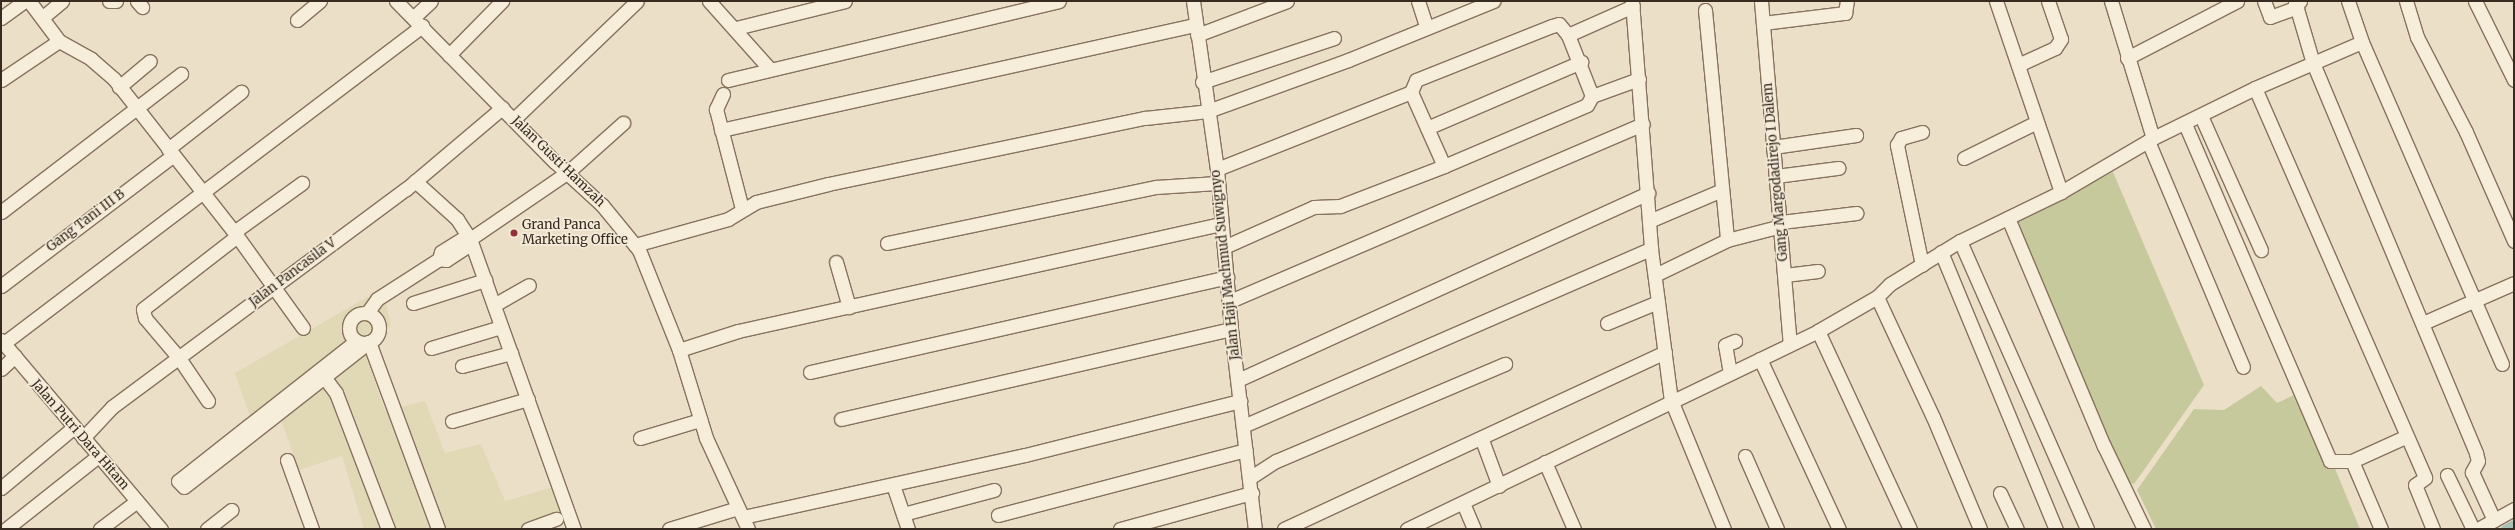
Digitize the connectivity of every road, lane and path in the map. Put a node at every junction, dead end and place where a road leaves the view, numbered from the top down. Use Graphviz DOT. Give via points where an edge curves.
graph roads {
  1 [pos="24,1"];
  2 [pos="29,1"];
  3 [pos="62,1"];
  4 [pos="109,1"];
  5 [pos="116,1"];
  6 [pos="320,1"];
  7 [pos="396,1"];
  8 [pos="431,1"];
  9 [pos="502,1"];
  10 [pos="637,1"];
  11 [pos="845,1"];
  12 [pos="1059,1"];
  13 [pos="1193,1"];
  14 [pos="1287,1"];
  15 [pos="1418,1"];
  16 [pos="1493,1"];
  17 [pos="1761,1"];
  18 [pos="1847,1"];
  19 [pos="1996,1"];
  20 [pos="2048,1"];
  21 [pos="2111,1"];
  22 [pos="2237,1"];
  23 [pos="2264,1"];
  24 [pos="2348,1"];
  25 [pos="2406,1"];
  26 [pos="2476,1"];
  27 [pos="715,3"];
  28 [pos="2297,3"];
  29 [pos="1632,4"];
  30 [pos="1705,10"];
  31 [pos="43,17"];
  32 [pos="1,18"];
  33 [pos="298,20"];
  34 [pos="418,22"];
  35 [pos="1763,23"];
  36 [pos="736,28"];
  37 [pos="1427,28"];
  38 [pos="1196,30"];
  39 [pos="1568,34"];
  40 [pos="1334,38"];
  41 [pos="59,41"];
  42 [pos="2362,42"];
  43 [pos="449,55"];
  44 [pos="2128,58"];
  45 [pos="150,61"];
  46 [pos="1581,62"];
  47 [pos="2313,63"];
  48 [pos="2018,65"];
  49 [pos="769,68"];
  50 [pos="181,74"];
  51 [pos="1639,79"];
  52 [pos="1,80"];
  53 [pos="728,80"];
  54 [pos="2514,80"];
  55 [pos="1202,82"];
  56 [pos="119,87"];
  57 [pos="2255,88"];
  58 [pos="241,92"];
  59 [pos="1411,92"];
  60 [pos="723,94"];
  61 [pos="1592,96"];
  62 [pos="502,108"];
  63 [pos="135,109"];
  64 [pos="1208,110"];
  65 [pos="2201,116"];
  66 [pos="514,119"];
  67 [pos="2037,122"];
  68 [pos="623,123"];
  69 [pos="1643,124"];
  70 [pos="2185,124"];
  71 [pos="1427,128"];
  72 [pos="721,130"];
  73 [pos="1922,132"];
  74 [pos="1856,135"];
  75 [pos="2150,139"];
  76 [pos="1773,147"];
  77 [pos="170,153"];
  78 [pos="1964,158"];
  79 [pos="1444,166"];
  80 [pos="1838,168"];
  81 [pos="1217,169"];
  82 [pos="568,172"];
  83 [pos="1776,176"];
  84 [pos="415,181"];
  85 [pos="302,183"];
  86 [pos="1217,183"];
  87 [pos="1722,190"];
  88 [pos="2061,192"];
  89 [pos="204,193"];
  90 [pos="1648,193"];
  91 [pos="742,209"];
  92 [pos="1,212"];
  93 [pos="1856,213"];
  94 [pos="2008,218"];
  95 [pos="1650,221"];
  96 [pos="1221,224"];
  97 [pos="1781,224"];
  98 [pos="236,234"];
  99 [pos="470,240"];
  100 [pos="1727,240"];
  101 [pos="1960,241"];
  102 [pos="2514,241"];
  103 [pos="887,243"];
  104 [pos="634,245"];
  105 [pos="1224,247"];
  106 [pos="1651,249"];
  107 [pos="2261,250"];
  108 [pos="1941,252"];
  109 [pos="836,262"];
  110 [pos="1922,265"];
  111 [pos="1818,271"];
  112 [pos="1655,275"];
  113 [pos="1785,275"];
  114 [pos="1227,277"];
  115 [pos="484,280"];
  116 [pos="2514,283"];
  117 [pos="529,285"];
  118 [pos="1,286"];
  119 [pos="274,288"];
  120 [pos="1877,298"];
  121 [pos="2474,300"];
  122 [pos="1230,301"];
  123 [pos="1658,302"];
  124 [pos="413,303"];
  125 [pos="494,305"];
  126 [pos="849,307"];
  127 [pos="371,315"];
  128 [pos="1606,323"];
  129 [pos="2423,323"];
  130 [pos="501,327"];
  131 [pos="303,328"];
  132 [pos="1231,329"];
  133 [pos="1818,331"];
  134 [pos="356,341"];
  135 [pos="1735,341"];
  136 [pos="2,342"];
  137 [pos="370,342"];
  138 [pos="1790,344"];
  139 [pos="431,348"];
  140 [pos="679,350"];
  141 [pos="1665,352"];
  142 [pos="511,353"];
  143 [pos="15,356"];
  144 [pos="179,358"];
  145 [pos="1760,359"];
  146 [pos="1506,364"];
  147 [pos="2502,364"];
  148 [pos="462,366"];
  149 [pos="2243,367"];
  150 [pos="1,369"];
  151 [pos="810,372"];
  152 [pos="1730,373"];
  153 [pos="324,377"];
  154 [pos="1238,380"];
  155 [pos="287,400"];
  156 [pos="528,400"];
  157 [pos="1671,400"];
  158 [pos="208,401"];
  159 [pos="1240,401"];
  160 [pos="700,420"];
  161 [pos="841,420"];
  162 [pos="452,421"];
  163 [pos="1243,426"];
  164 [pos="73,428"];
  165 [pos="2407,436"];
  166 [pos="83,438"];
  167 [pos="640,438"];
  168 [pos="1482,440"];
  169 [pos="1246,450"];
  170 [pos="98,456"];
  171 [pos="1745,456"];
  172 [pos="287,460"];
  173 [pos="2352,461"];
  174 [pos="1545,462"];
  175 [pos="2447,475"];
  176 [pos="1251,477"];
  177 [pos="893,485"];
  178 [pos="1499,486"];
  179 [pos="1,488"];
  180 [pos="994,490"];
  181 [pos="1252,493"];
  182 [pos="2000,493"];
  183 [pos="137,500"];
  184 [pos="1463,503"];
  185 [pos="230,510"];
  186 [pos="2514,510"];
  187 [pos="741,512"];
  188 [pos="903,514"];
  189 [pos="998,515"];
  190 [pos="556,519"];
  191 [pos="2494,520"];
  192 [pos="1422,526"];
  193 [pos="6,529"];
  194 [pos="100,529"];
  195 [pos="161,529"];
  196 [pos="207,529"];
  197 [pos="312,529"];
  198 [pos="388,529"];
  199 [pos="438,529"];
  200 [pos="528,529"];
  201 [pos="574,529"];
  202 [pos="669,529"];
  203 [pos="748,529"];
  204 [pos="908,529"];
  205 [pos="1120,529"];
  206 [pos="1255,529"];
  207 [pos="1284,529"];
  208 [pos="1407,529"];
  209 [pos="1474,529"];
  210 [pos="1574,529"];
  211 [pos="1724,529"];
  212 [pos="1777,529"];
  213 [pos="1839,529"];
  214 [pos="1910,529"];
  215 [pos="1980,529"];
  216 [pos="2017,529"];
  217 [pos="2056,529"];
  218 [pos="2086,529"];
  219 [pos="2144,529"];
  220 [pos="2381,529"];
  221 [pos="2433,529"];
  222 [pos="2473,529"];
  223 [pos="2478,529"];
  1 -- 32 [label="street"];
  2 -- 31 [label="street"];
  3 -- 31 [label="street"];
  4 -- 5 [label="street"];
  6 -- 33 [label="street"];
  7 -- 34 [label="street, Jalan Gusti Hamzah"];
  8 -- 34 [label="street"];
  9 -- 43 [label="street"];
  10 -- 66 [label="street"];
  11 -- 36 [label="street"];
  12 -- 49 [label="street"];
  13 -- 38 [label="street, Jalan Haji Machmud Suwignyo"];
  14 -- 38 [label="street"];
  15 -- 37 [label="street"];
  16 -- 37 [label="street"];
  17 -- 35 [label="street, Gang Margodadirejo I Dalem"];
  18 -- 35 [label="street" via="1845,12"];
  19 -- 48 [label="street"];
  20 -- 48 [label="street" via="2061,39 2056,48"];
  21 -- 44 [label="street"];
  22 -- 44 [label="street"];
  23 -- 28 [label="street" via="2270,17"];
  24 -- 42 [label="street"];
  25 -- 102 [label="street" via="2417,37 2466,132"];
  26 -- 54 [label="street"];
  27 -- 36 [label="street"];
  28 -- 47 [label="street"];
  29 -- 39 [label="street"];
  29 -- 51 [label="street"];
  30 -- 87 [label="street"];
  31 -- 41 [label="street"];
  34 -- 43 [label="street, Jalan Gusti Hamzah"];
  34 -- 89 [label="street"];
  35 -- 76 [label="street, Gang Margodadirejo I Dalem"];
  36 -- 49 [label="street"];
  37 -- 64 [label="street"];
  38 -- 55 [label="street, Jalan Haji Machmud Suwignyo"];
  38 -- 72 [label="street"];
  39 -- 46 [label="street"];
  39 -- 59 [label="street" via="1559,24 1552,26 1416,80"];
  40 -- 55 [label="street"];
  41 -- 52 [label="street"];
  41 -- 56 [label="street" via="95,62"];
  42 -- 47 [label="street"];
  42 -- 121 [label="street"];
  43 -- 62 [label="street, Jalan Gusti Hamzah"];
  44 -- 75 [label="street"];
  45 -- 56 [label="street"];
  46 -- 61 [label="street"];
  46 -- 71 [label="street"];
  47 -- 57 [label="street"];
  47 -- 129 [label="street"];
  48 -- 67 [label="street"];
  49 -- 53 [label="street"];
  50 -- 63 [label="street"];
  51 -- 61 [label="street"];
  51 -- 69 [label="street"];
  55 -- 64 [label="street, Jalan Haji Machmud Suwignyo"];
  56 -- 63 [label="street"];
  57 -- 65 [label="street"];
  57 -- 165 [label="street"];
  58 -- 77 [label="street, Gang Tani III B"];
  59 -- 71 [label="street"];
  59 -- 81 [label="street"];
  60 -- 72 [label="street" via="716,109"];
  61 -- 79 [label="street" via="1588,105"];
  62 -- 66 [label="street, Jalan Gusti Hamzah"];
  62 -- 84 [label="street, Jalan Pancasila V"];
  63 -- 77 [label="street"];
  63 -- 92 [label="street"];
  64 -- 81 [label="street, Jalan Haji Machmud Suwignyo"];
  64 -- 91 [label="street" via="1145,118 916,164 756,202"];
  65 -- 70 [label="street"];
  65 -- 107 [label="street"];
  66 -- 82 [label="street, Jalan Gusti Hamzah"];
  67 -- 78 [label="street"];
  67 -- 88 [label="street"];
  68 -- 82 [label="street"];
  69 -- 90 [label="street"];
  69 -- 122 [label="street"];
  70 -- 75 [label="street"];
  70 -- 173 [label="street" via="2330,461"];
  71 -- 79 [label="street"];
  72 -- 91 [label="street"];
  73 -- 110 [label="street" via="1901,138 1897,145"];
  74 -- 76 [label="street"];
  75 -- 88 [label="street"];
  75 -- 149 [label="street"];
  76 -- 83 [label="street, Gang Margodadirejo I Dalem"];
  77 -- 89 [label="street"];
  77 -- 118 [label="street, Gang Tani III B"];
  79 -- 105 [label="street" via="1340,206 1314,207"];
  80 -- 83 [label="street"];
  81 -- 86 [label="street, Jalan Haji Machmud Suwignyo"];
  82 -- 99 [label="street"];
  82 -- 104 [label="street, Jalan Gusti Hamzah" via="611,215"];
  83 -- 97 [label="street, Gang Margodadirejo I Dalem"];
  84 -- 99 [label="street" via="457,219"];
  84 -- 119 [label="street, Jalan Pancasila V"];
  85 -- 98 [label="street"];
  86 -- 96 [label="street, Jalan Haji Machmud Suwignyo"];
  86 -- 103 [label="street" via="1156,187"];
  87 -- 95 [label="street"];
  87 -- 100 [label="street"];
  88 -- 94 [label="street"];
  89 -- 98 [label="street"];
  89 -- 136 [label="street"];
  90 -- 95 [label="street"];
  90 -- 154 [label="street"];
  91 -- 104 [label="street" via="728,219"];
  93 -- 97 [label="street"];
  94 -- 101 [label="street"];
  94 -- 219 [label="street" via="2104,446"];
  95 -- 106 [label="street"];
  96 -- 105 [label="street, Jalan Haji Machmud Suwignyo"];
  96 -- 126 [label="street"];
  97 -- 100 [label="street"];
  97 -- 113 [label="street, Gang Margodadirejo I Dalem"];
  98 -- 119 [label="street"];
  98 -- 144 [label="street" via="143,309 146,318"];
  99 -- 115 [label="street"];
  99 -- 127 [label="street" via="441,252 440,259 377,299"];
  100 -- 112 [label="street"];
  101 -- 108 [label="street"];
  101 -- 218 [label="street"];
  104 -- 140 [label="street, Jalan Gusti Hamzah"];
  105 -- 114 [label="street, Jalan Haji Machmud Suwignyo"];
  106 -- 112 [label="street"];
  106 -- 163 [label="street"];
  108 -- 110 [label="street"];
  108 -- 217 [label="street"];
  109 -- 126 [label="street"];
  110 -- 120 [label="street" via="1890,284"];
  111 -- 113 [label="street"];
  112 -- 123 [label="street"];
  113 -- 138 [label="street, Gang Margodadirejo I Dalem"];
  114 -- 122 [label="street, Jalan Haji Machmud Suwignyo"];
  114 -- 151 [label="street"];
  115 -- 124 [label="street"];
  115 -- 125 [label="street"];
  116 -- 121 [label="street"];
  117 -- 125 [label="street"];
  119 -- 131 [label="street"];
  119 -- 144 [label="street, Jalan Pancasila V"];
  120 -- 133 [label="street"];
  120 -- 215 [label="street" via="1933,417"];
  121 -- 129 [label="street"];
  121 -- 147 [label="street"];
  122 -- 132 [label="street, Jalan Haji Machmud Suwignyo"];
  123 -- 128 [label="street"];
  123 -- 141 [label="street"];
  125 -- 130 [label="street"];
  126 -- 140 [label="street" via="738,331"];
  127 -- 134 [label="street" via="355,316 349,322 348,331"];
  127 -- 137 [label="street" via="379,329"];
  129 -- 191 [label="street" via="2476,453 2478,461 2472,472"];
  130 -- 139 [label="street"];
  130 -- 142 [label="street"];
  132 -- 154 [label="street, Jalan Haji Machmud Suwignyo"];
  132 -- 161 [label="street"];
  133 -- 138 [label="street"];
  133 -- 214 [label="street"];
  134 -- 137 [label="street"];
  134 -- 155 [label="street"];
  135 -- 152 [label="street" via="1725,345"];
  136 -- 143 [label="street, Jalan Putri Dara Hitam"];
  137 -- 153 [label="street"];
  137 -- 199 [label="street"];
  138 -- 145 [label="street"];
  140 -- 160 [label="street, Jalan Gusti Hamzah"];
  141 -- 157 [label="street"];
  141 -- 168 [label="street"];
  142 -- 148 [label="street"];
  142 -- 156 [label="street"];
  143 -- 150 [label="street"];
  143 -- 164 [label="street, Jalan Putri Dara Hitam"];
  144 -- 158 [label="street"];
  144 -- 166 [label="street, Jalan Pancasila V" via="112,407"];
  145 -- 152 [label="street"];
  145 -- 213 [label="street"];
  146 -- 176 [label="street" via="1276,461"];
  152 -- 157 [label="street"];
  153 -- 155 [label="street"];
  153 -- 198 [label="street" via="336,392"];
  154 -- 159 [label="street, Jalan Haji Machmud Suwignyo"];
  155 -- 155 [label="street" via="184,487 178,480"];
  156 -- 162 [label="street"];
  156 -- 201 [label="street"];
  157 -- 174 [label="street"];
  157 -- 211 [label="street"];
  159 -- 163 [label="street, Jalan Haji Machmud Suwignyo"];
  159 -- 177 [label="street"];
  160 -- 167 [label="street"];
  160 -- 187 [label="street, Jalan Gusti Hamzah"];
  163 -- 169 [label="street, Jalan Haji Machmud Suwignyo"];
  164 -- 166 [label="street, Jalan Putri Dara Hitam"];
  164 -- 179 [label="street"];
  165 -- 173 [label="street"];
  165 -- 221 [label="street" via="2426,478 2415,485"];
  166 -- 170 [label="street, Jalan Putri Dara Hitam"];
  168 -- 178 [label="street"];
  168 -- 207 [label="street"];
  169 -- 176 [label="street, Jalan Haji Machmud Suwignyo"];
  169 -- 189 [label="street"];
  170 -- 183 [label="street, Jalan Putri Dara Hitam"];
  170 -- 193 [label="street"];
  171 -- 212 [label="street"];
  172 -- 197 [label="street"];
  173 -- 220 [label="street"];
  174 -- 178 [label="street"];
  174 -- 210 [label="street"];
  175 -- 222 [label="street"];
  176 -- 181 [label="street, Jalan Haji Machmud Suwignyo"];
  177 -- 187 [label="street"];
  177 -- 188 [label="street"];
  178 -- 184 [label="street"];
  180 -- 188 [label="street"];
  181 -- 205 [label="street"];
  181 -- 206 [label="street, Jalan Haji Machmud Suwignyo"];
  182 -- 216 [label="street"];
  183 -- 194 [label="street"];
  183 -- 195 [label="street, Jalan Putri Dara Hitam"];
  184 -- 192 [label="street"];
  184 -- 209 [label="street"];
  185 -- 196 [label="street"];
  186 -- 191 [label="street"];
  187 -- 202 [label="street"];
  187 -- 203 [label="street, Jalan Gusti Hamzah"];
  188 -- 204 [label="street"];
  190 -- 200 [label="street"];
  191 -- 223 [label="street"];
  192 -- 208 [label="street"];
}
